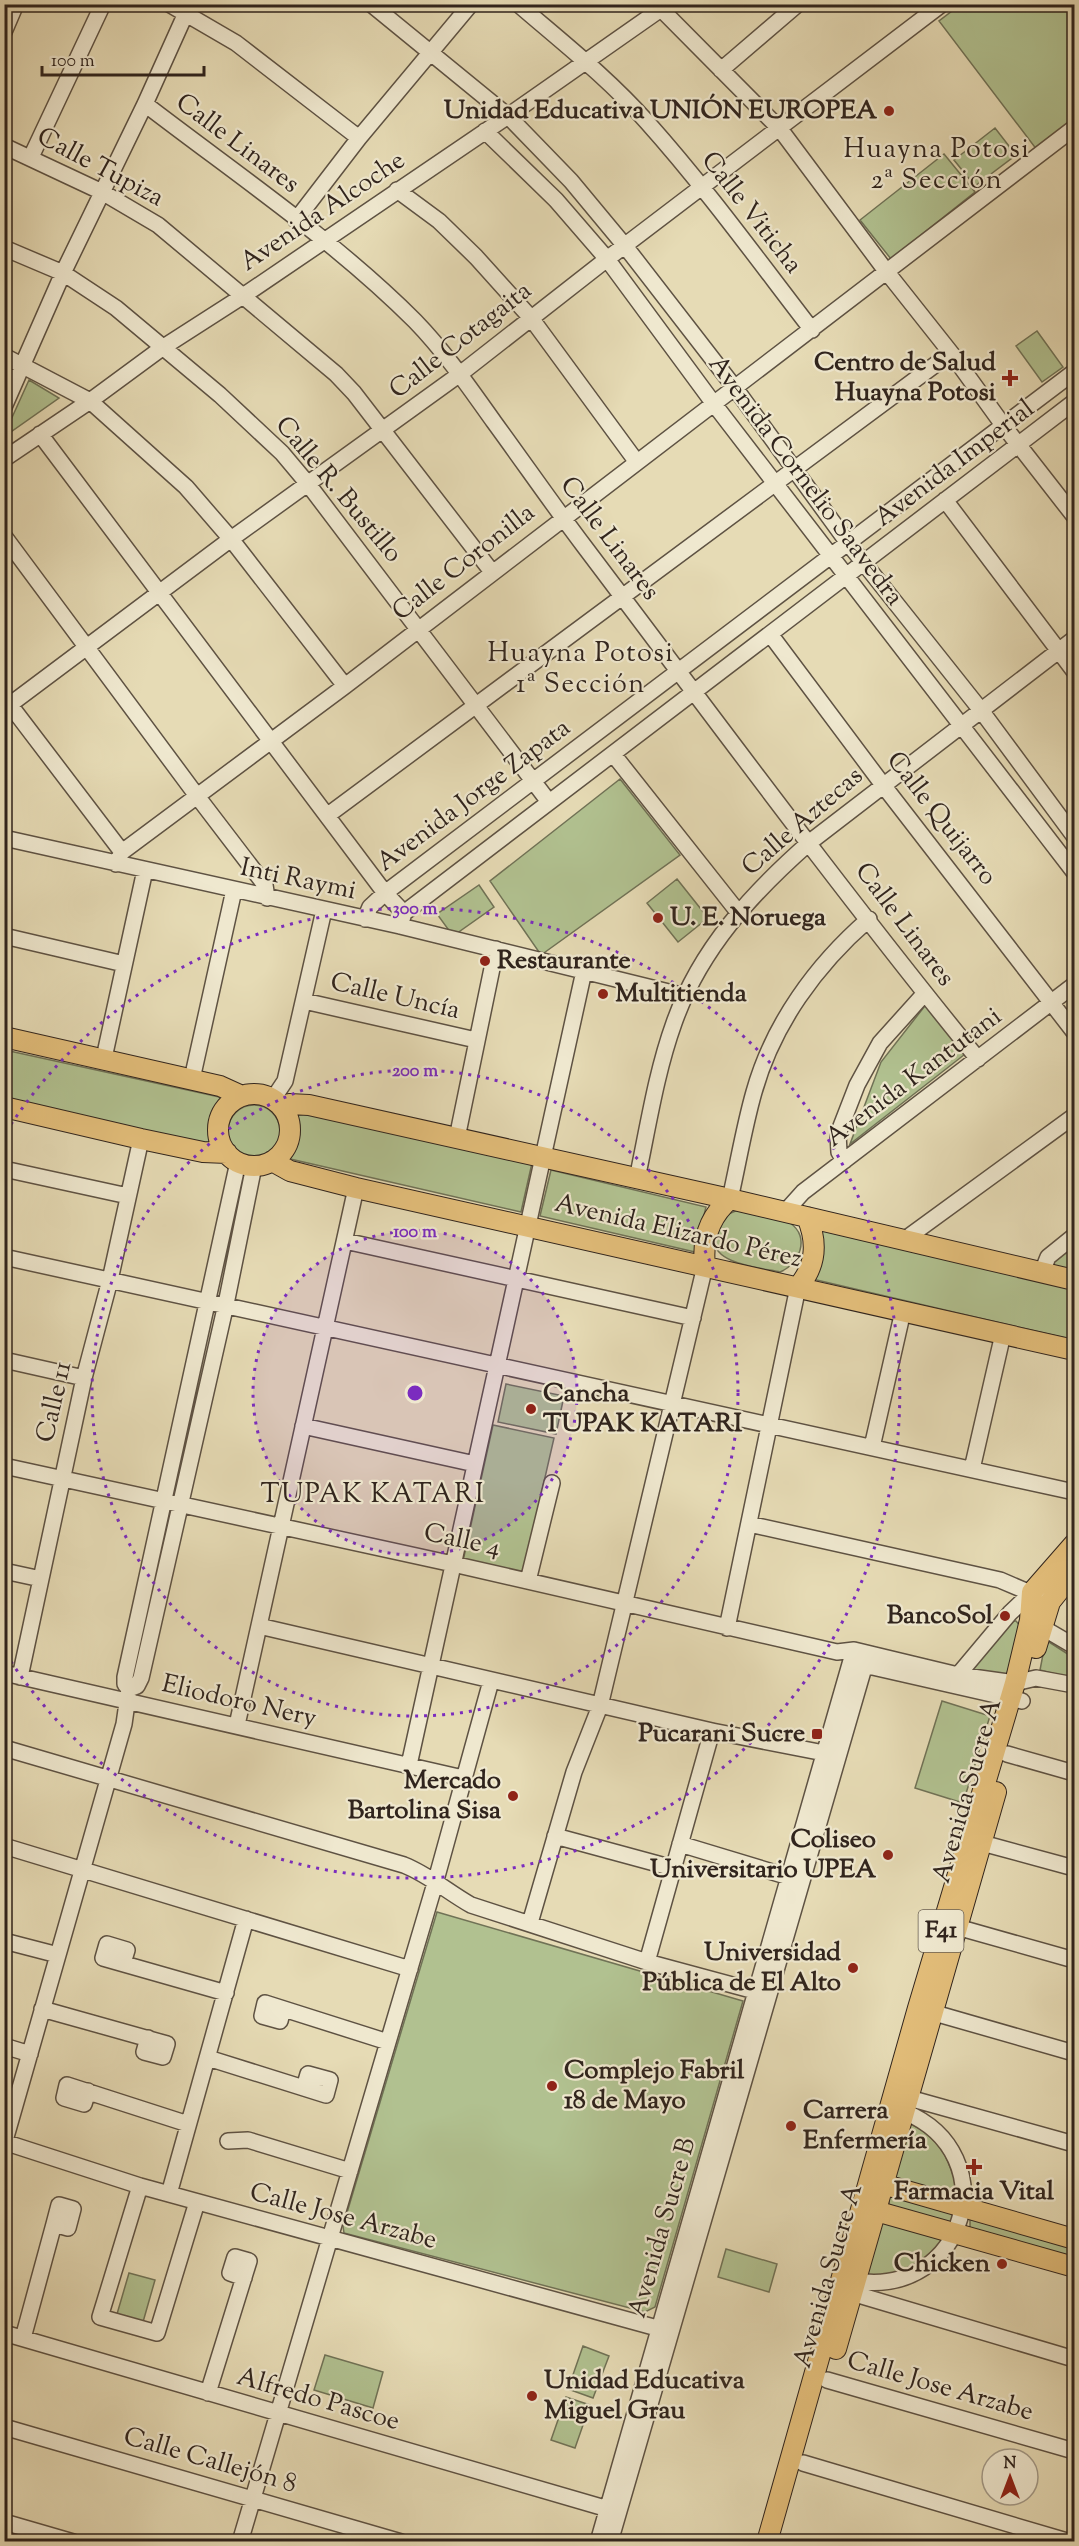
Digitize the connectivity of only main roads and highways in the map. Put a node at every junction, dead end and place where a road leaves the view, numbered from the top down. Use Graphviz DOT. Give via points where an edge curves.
graph roads {
  1 [pos="4,1037"];
  2 [pos="242,1096"];
  3 [pos="278,1103"];
  4 [pos="4,1107"];
  5 [pos="248,1160"];
  6 [pos="730,1199"];
  7 [pos="807,1217"];
  8 [pos="705,1266"];
  9 [pos="1074,1280"];
  10 [pos="798,1287"];
  11 [pos="1074,1350"];
  12 [pos="1074,1544"];
  13 [pos="1074,1572"];
  14 [pos="1036,1623"];
  15 [pos="1019,1690"];
  16 [pos="925,2011"];
  17 [pos="877,2182"];
  18 [pos="869,2209"];
  19 [pos="1074,2239"];
  20 [pos="1074,2267"];
  21 [pos="767,2541"];
  22 [pos="780,2541"];
  1 -- 2 [label="main road" via="192,1079"];
  2 -- 3 [label="main road" via="255,1094"];
  2 -- 5 [label="main road" via="230,1102 219,1120 218,1134"];
  3 -- 5 [label="main road" via="290,1126 283,1152"];
  3 -- 6 [label="main road, Avenida Elizardo Pérez" via="309,1105"];
  4 -- 5 [label="main road, Avenida Elizardo Pérez"];
  5 -- 8 [label="main road, Avenida Elizardo Pérez"];
  6 -- 7 [label="main road, Avenida Elizardo Pérez"];
  6 -- 8 [label="main road" via="708,1229"];
  7 -- 9 [label="main road, Avenida Elizardo Pérez"];
  7 -- 10 [label="main road" via="813,1234 813,1258"];
  8 -- 10 [label="main road, Avenida Elizardo Pérez"];
  10 -- 11 [label="main road, Avenida Elizardo Pérez"];
  12 -- 14 [label="main road, F41" via="1032,1592"];
  13 -- 14 [label="main road, F41"];
  14 -- 15 [label="main road, F41"];
  15 -- 16 [label="main road, Avenida Sucre A / F41"];
  15 -- 16 [label="main road, Avenida Sucre A / F41" via="1007,1754 982,1842 957,1927"];
  16 -- 17 [label="main road, Avenida Sucre A / F41"];
  16 -- 17 [label="main road, Avenida Sucre A / F41" via="912,2110"];
  17 -- 18 [label="main road, Avenida Sucre A / F41"];
  17 -- 19 [label="main road"];
  18 -- 20 [label="main road"];
  18 -- 21 [label="main road, Avenida Sucre A / F41"];
  18 -- 22 [label="main road, Avenida Sucre A / F41" via="854,2287"];
}
